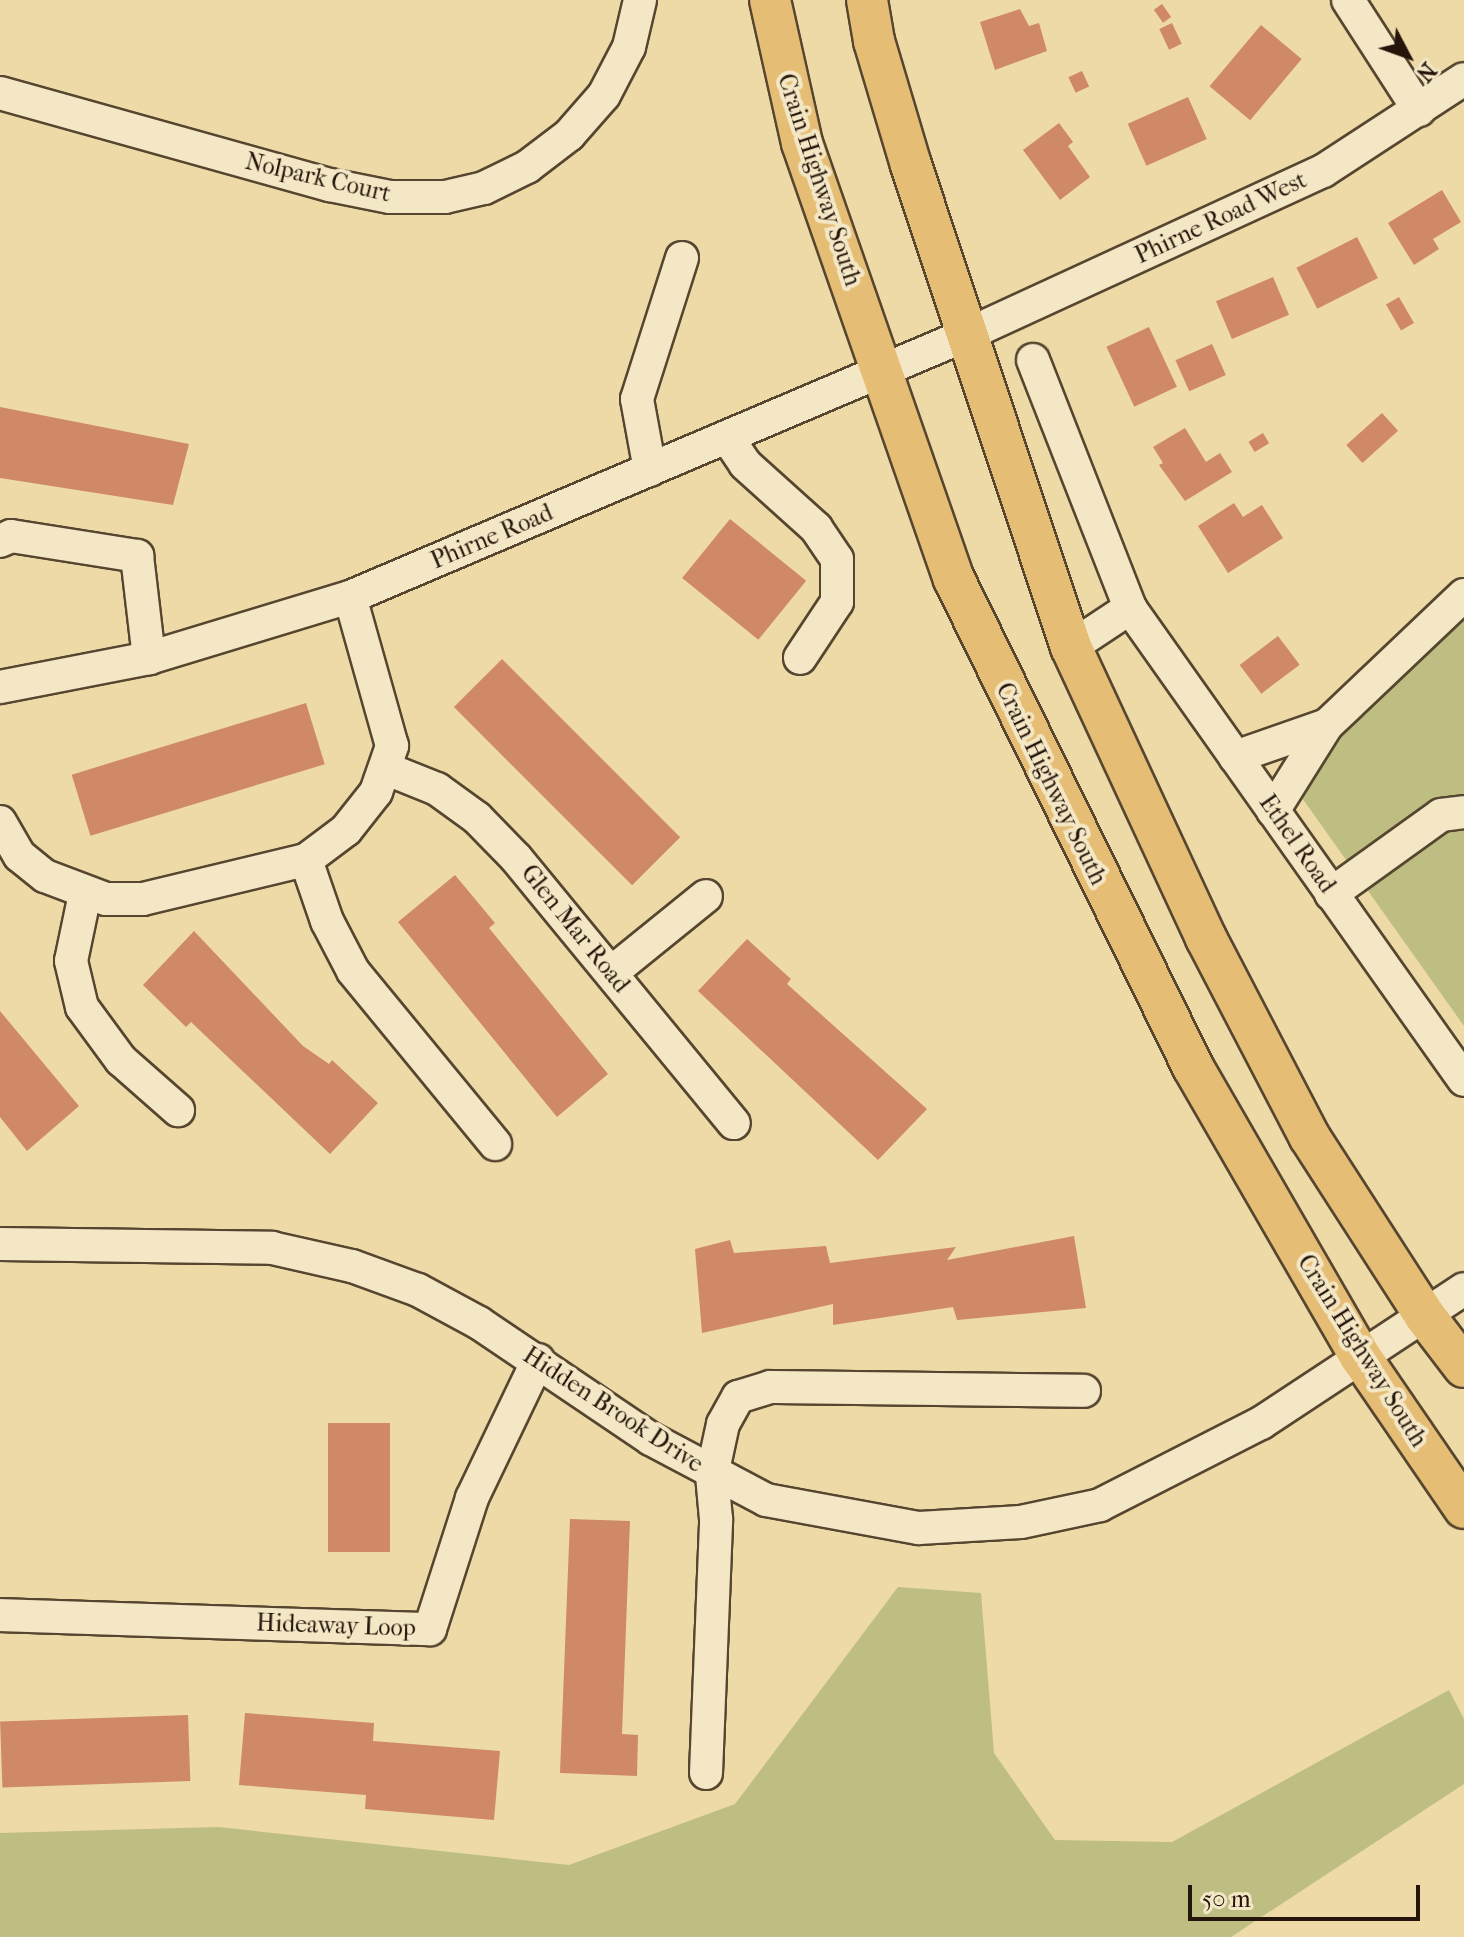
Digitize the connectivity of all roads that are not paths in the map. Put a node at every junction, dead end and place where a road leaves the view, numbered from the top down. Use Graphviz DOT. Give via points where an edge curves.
graph roads {
  1 [pos="640,0"];
  2 [pos="770,0"];
  3 [pos="867,0"];
  4 [pos="1348,0"];
  5 [pos="1464,79"];
  6 [pos="0,93"];
  7 [pos="1419,110"];
  8 [pos="682,258"];
  9 [pos="966,335"];
  10 [pos="1033,360"];
  11 [pos="882,371"];
  12 [pos="727,437"];
  13 [pos="650,470"];
  14 [pos="0,541"];
  15 [pos="1464,595"];
  16 [pos="350,597"];
  17 [pos="1130,608"];
  18 [pos="1071,647"];
  19 [pos="149,658"];
  20 [pos="800,658"];
  21 [pos="0,687"];
  22 [pos="1327,725"];
  23 [pos="1235,757"];
  24 [pos="387,769"];
  25 [pos="1273,811"];
  26 [pos="1464,812"];
  27 [pos="0,822"];
  28 [pos="306,860"];
  29 [pos="85,894"];
  30 [pos="1331,894"];
  31 [pos="706,896"];
  32 [pos="611,973"];
  33 [pos="1464,1080"];
  34 [pos="178,1110"];
  35 [pos="734,1123"];
  36 [pos="495,1144"];
  37 [pos="0,1244"];
  38 [pos="1464,1289"];
  39 [pos="1425,1316"];
  40 [pos="1360,1356"];
  41 [pos="538,1360"];
  42 [pos="1464,1367"];
  43 [pos="1084,1391"];
  44 [pos="712,1475"];
  45 [pos="1464,1508"];
  46 [pos="0,1615"];
  47 [pos="706,1773"];
  1 -- 6 [label="street, Nolpark Court" via="629,47 604,95 569,135 499,181 445,197 390,197 330,185"];
  2 -- 11 [label="main road, Crain Highway South" via="802,143"];
  3 -- 9 [label="main road" via="874,41"];
  4 -- 7 [label="street"];
  5 -- 7 [label="street, Phirne Road West"];
  7 -- 9 [label="street, Phirne Road West" via="1323,171"];
  8 -- 13 [label="street" via="637,399"];
  9 -- 11 [label="street, Phirne Road"];
  9 -- 18 [label="main road"];
  10 -- 17 [label="street, Ethel Road"];
  11 -- 12 [label="street, Phirne Road"];
  11 -- 40 [label="main road, Crain Highway South" via="954,579 1016,713 1193,1067"];
  12 -- 13 [label="street, Phirne Road"];
  12 -- 20 [label="street" via="745,464 816,528 837,559 837,602"];
  13 -- 16 [label="street, Phirne Road"];
  14 -- 19 [label="street" via="11,536 137,556"];
  15 -- 22 [label="street"];
  16 -- 19 [label="street, Phirne Road"];
  16 -- 24 [label="street" via="389,722"];
  17 -- 18 [label="street"];
  17 -- 23 [label="street, Ethel Road"];
  18 -- 39 [label="main road" via="1206,938 1309,1136"];
  19 -- 21 [label="street, Phirne Road"];
  22 -- 23 [label="street"];
  22 -- 25 [label="street"];
  23 -- 25 [label="street, Ethel Road"];
  24 -- 28 [label="street" via="346,830"];
  24 -- 32 [label="street, Glen Mar Road" via="437,789 477,818"];
  25 -- 30 [label="street, Ethel Road"];
  26 -- 30 [label="street" via="1441,815"];
  27 -- 29 [label="street" via="20,856 45,876"];
  28 -- 29 [label="street" via="143,899"];
  28 -- 36 [label="street" via="327,921 353,971"];
  29 -- 34 [label="street" via="71,961 82,1007 121,1060"];
  30 -- 33 [label="street, Ethel Road"];
  31 -- 32 [label="street"];
  32 -- 35 [label="street, Glen Mar Road"];
  37 -- 41 [label="street, Hidden Brook Drive" via="272,1248 352,1266 418,1290"];
  38 -- 39 [label="street, Hidden Brook Drive"];
  39 -- 40 [label="street, Hidden Brook Drive"];
  39 -- 42 [label="main road"];
  40 -- 44 [label="street, Hidden Brook Drive" via="1261,1423 1184,1464 1100,1505 1021,1522 919,1528 766,1500"];
  40 -- 45 [label="main road, Crain Highway South"];
  41 -- 44 [label="street, Hidden Brook Drive"];
  41 -- 46 [label="street, Hideaway Loop" via="472,1498 430,1629"];
  43 -- 44 [label="street" via="770,1387 738,1397 723,1424"];
  44 -- 47 [label="street" via="716,1519"];
}
